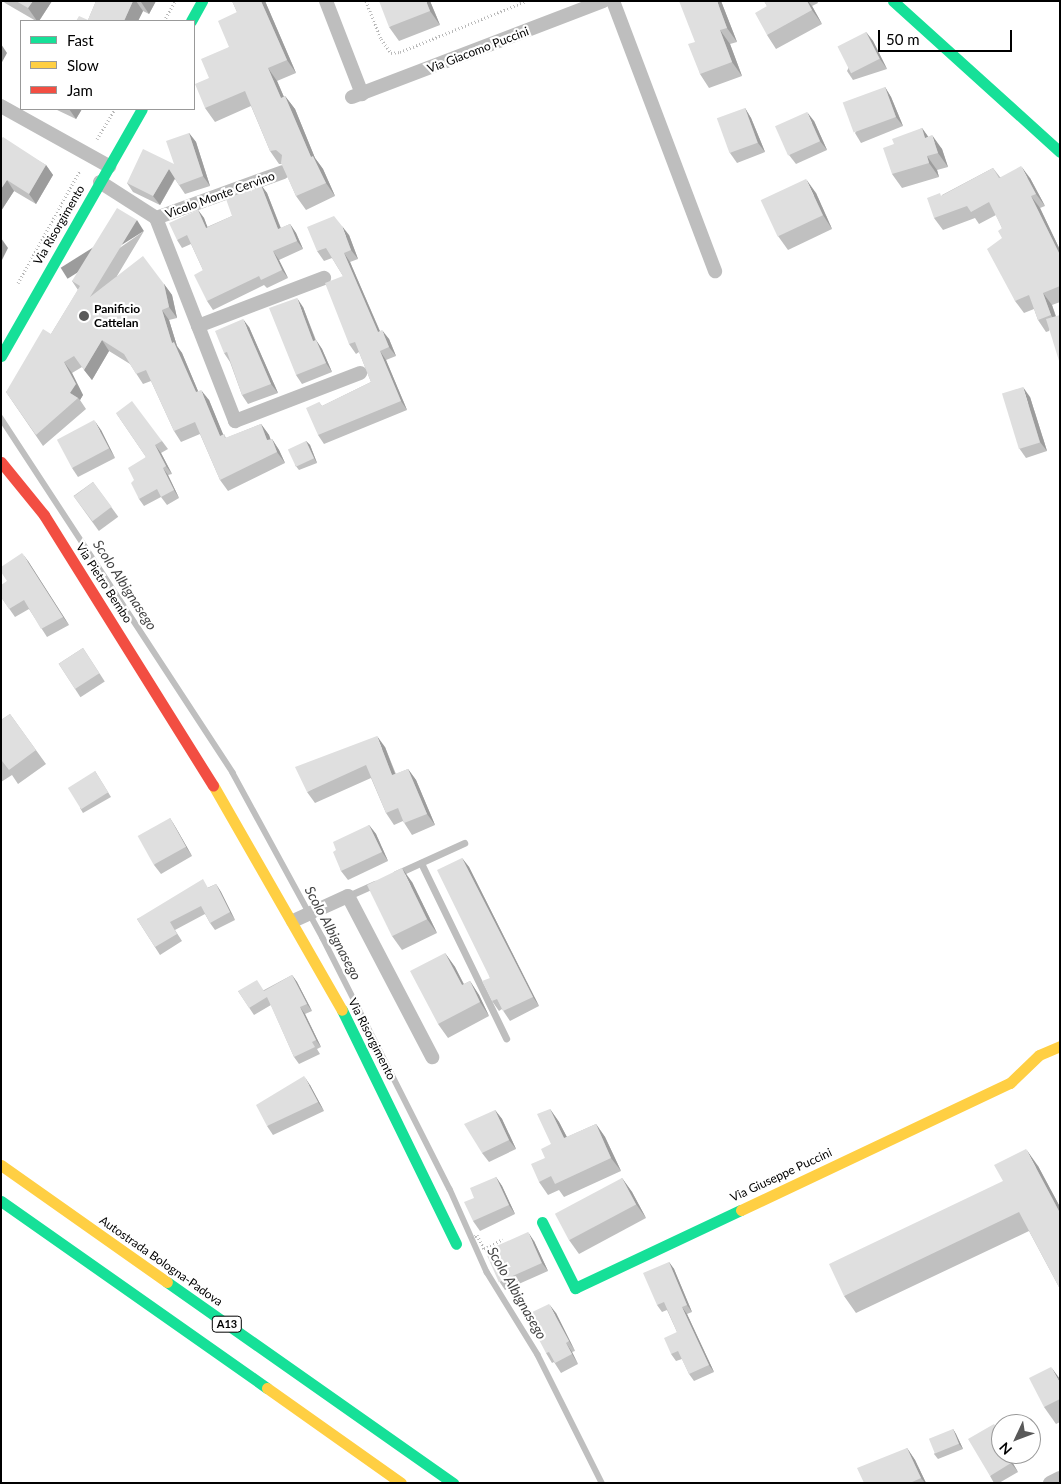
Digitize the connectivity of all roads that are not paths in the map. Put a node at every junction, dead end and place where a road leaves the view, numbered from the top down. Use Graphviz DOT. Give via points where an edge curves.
graph roads {
  1 [pos="202,1"];
  2 [pos="326,1"];
  3 [pos="602,1"];
  4 [pos="613,1"];
  5 [pos="893,1"];
  6 [pos="192,20"];
  7 [pos="1,106"];
  8 [pos="141,110"];
  9 [pos="1060,152"];
  10 [pos="109,166"];
  11 [pos="283,172"];
  12 [pos="100,182"];
  13 [pos="156,218"];
  14 [pos="715,271"];
  15 [pos="324,278"];
  16 [pos="198,326"];
  17 [pos="1,356"];
  18 [pos="360,373"];
  19 [pos="1,462"];
  20 [pos="177,722"];
  21 [pos="464,844"];
  22 [pos="421,863"];
  23 [pos="348,896"];
  24 [pos="304,916"];
  25 [pos="506,1038"];
  26 [pos="1060,1046"];
  27 [pos="432,1057"];
  28 [pos="1,1166"];
  29 [pos="1,1201"];
  30 [pos="542,1222"];
  31 [pos="456,1244"];
  32 [pos="1060,1478"];
  33 [pos="401,1483"];
  34 [pos="452,1483"];
  35 [pos="1050,1483"];
  1 -- 6 [label="main road"];
  2 -- 3 [label="street, Via Giacomo Puccini" via="357,95"];
  4 -- 14 [label="street"];
  5 -- 9 [label="main road"];
  7 -- 10 [label="street"];
  8 -- 10 [label="main road, Via Risorgimento"];
  10 -- 12 [label="main road, Via Risorgimento"];
  11 -- 13 [label="street, Vicolo Monte Cervino"];
  12 -- 13 [label="street, Vicolo Monte Cervino"];
  12 -- 17 [label="main road, Via Risorgimento"];
  13 -- 16 [label="street, Vicolo Monte Cervino"];
  15 -- 16 [label="street"];
  16 -- 18 [label="street, Vicolo Monte Cervino" via="236,421"];
  19 -- 20 [label="main road, Via Pietro Bembo" via="44,516"];
  20 -- 24 [label="main road, Via Risorgimento"];
  21 -- 22 [label="lane"];
  22 -- 23 [label="lane"];
  22 -- 25 [label="lane"];
  23 -- 24 [label="street"];
  23 -- 27 [label="street"];
  24 -- 31 [label="main road, Via Risorgimento" via="353,1029"];
  26 -- 30 [label="main road, Via Giuseppe Puccini" via="1039,1055 1010,1083 574,1288"];
  28 -- 34 [label="main road, Autostrada Bologna-Padova / A13"];
  29 -- 33 [label="main road, A13"];
  32 -- 35 [label="street"];
}
